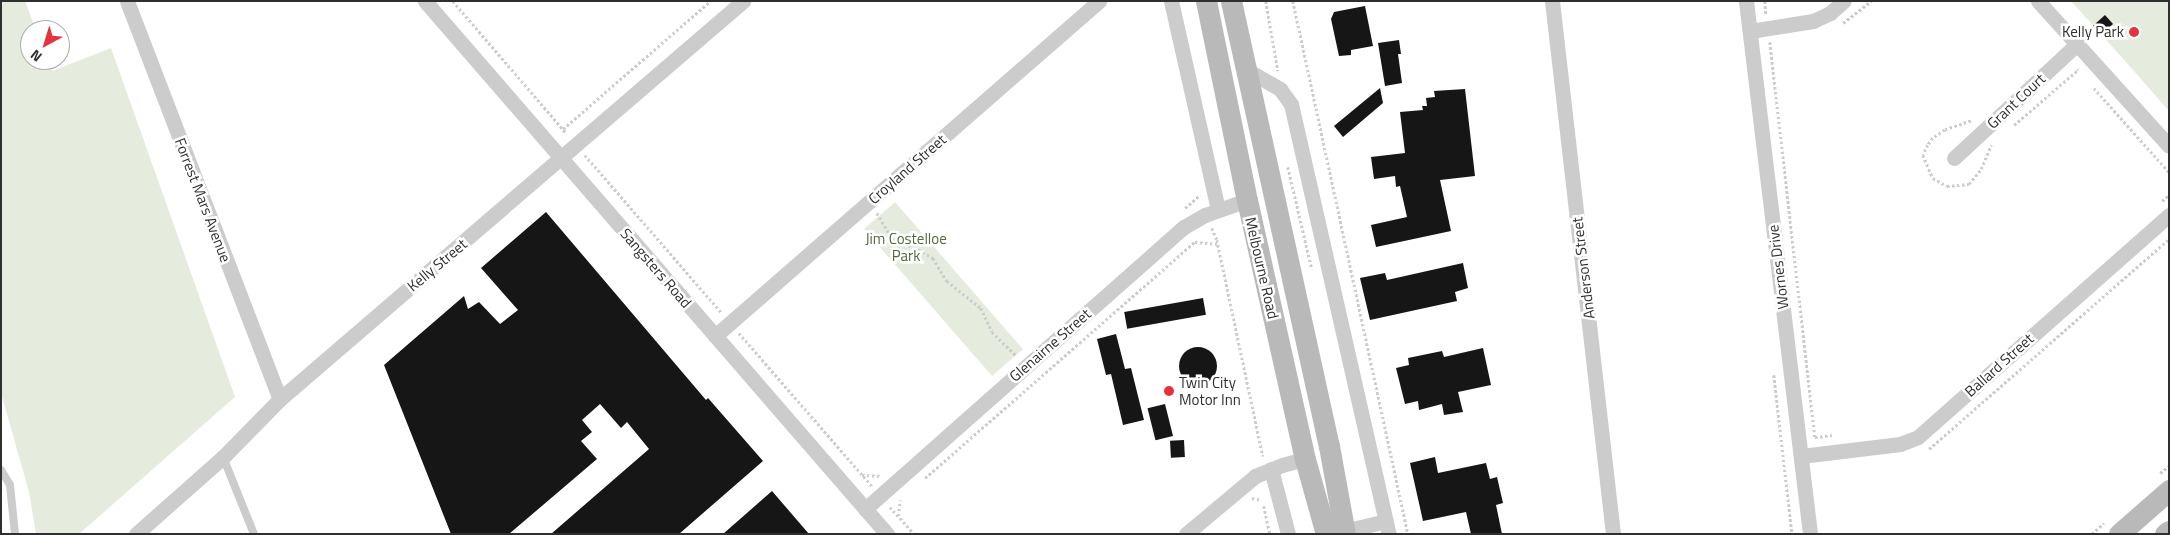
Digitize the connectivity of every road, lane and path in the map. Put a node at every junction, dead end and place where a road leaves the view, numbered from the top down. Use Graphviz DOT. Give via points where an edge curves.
graph roads {
  1 [pos="127,1"];
  2 [pos="425,1"];
  3 [pos="453,1"];
  4 [pos="710,1"];
  5 [pos="743,1"];
  6 [pos="1099,1"];
  7 [pos="1171,1"];
  8 [pos="1206,1"];
  9 [pos="1230,1"];
  10 [pos="1293,1"];
  11 [pos="1552,1"];
  12 [pos="1746,1"];
  13 [pos="1764,1"];
  14 [pos="1844,1"];
  15 [pos="2038,1"];
  16 [pos="1767,28"];
  17 [pos="1750,31"];
  18 [pos="2078,44"];
  19 [pos="1247,77"];
  20 [pos="2091,85"];
  21 [pos="1226,91"];
  22 [pos="563,129"];
  23 [pos="576,145"];
  24 [pos="2169,146"];
  25 [pos="1954,158"];
  26 [pos="561,159"];
  27 [pos="2169,172"];
  28 [pos="1201,194"];
  29 [pos="2169,195"];
  30 [pos="1247,200"];
  31 [pos="868,203"];
  32 [pos="2165,208"];
  33 [pos="1212,213"];
  34 [pos="1218,244"];
  35 [pos="730,323"];
  36 [pos="715,336"];
  37 [pos="1017,356"];
  38 [pos="280,399"];
  39 [pos="1834,435"];
  40 [pos="1815,437"];
  41 [pos="1329,446"];
  42 [pos="1809,456"];
  43 [pos="223,457"];
  44 [pos="1305,459"];
  45 [pos="1,470"];
  46 [pos="1266,471"];
  47 [pos="922,481"];
  48 [pos="2169,490"];
  49 [pos="907,494"];
  50 [pos="880,495"];
  51 [pos="865,509"];
  52 [pos="898,516"];
  53 [pos="1387,527"];
  54 [pos="2169,531"];
  55 [pos="1338,533"];
  56 [pos="15,534"];
  57 [pos="136,534"];
  58 [pos="254,534"];
  59 [pos="887,534"];
  60 [pos="914,534"];
  61 [pos="1186,534"];
  62 [pos="1270,534"];
  63 [pos="1288,534"];
  64 [pos="1408,534"];
  65 [pos="1613,534"];
  66 [pos="1810,534"];
  67 [pos="2119,534"];
  68 [pos="2165,534"];
  1 -- 38 [label="street, Forrest Mars Avenue"];
  2 -- 26 [label="street, Sangsters Road"];
  3 -- 22 [label="path"];
  4 -- 22 [label="path"];
  5 -- 23 [label="street, Kelly Street"];
  6 -- 31 [label="street, Croyland Street"];
  7 -- 33 [label="street"];
  8 -- 21 [label="main road, Melbourne Road"];
  9 -- 19 [label="main road, Melbourne Road"];
  10 -- 64 [label="path"];
  11 -- 65 [label="street, Anderson Street"];
  12 -- 17 [label="street, Wornes Drive"];
  13 -- 16 [label="path"];
  14 -- 16 [label="street" via="1813,21"];
  15 -- 18 [label="street"];
  16 -- 17 [label="street"];
  16 -- 40 [label="path"];
  17 -- 42 [label="street, Wornes Drive"];
  18 -- 24 [label="street"];
  18 -- 25 [label="street, Grant Court"];
  19 -- 21 [label="main road"];
  19 -- 41 [label="main road, Melbourne Road"];
  19 -- 53 [label="street" via="1280,89 1292,104"];
  20 -- 27 [label="path"];
  21 -- 30 [label="main road, Melbourne Road"];
  22 -- 23 [label="path"];
  23 -- 26 [label="street, Kelly Street"];
  23 -- 35 [label="path"];
  26 -- 36 [label="street, Sangsters Road"];
  26 -- 38 [label="street, Kelly Street"];
  28 -- 33 [label="path"];
  29 -- 32 [label="path"];
  30 -- 33 [label="street, Glenairne Street"];
  30 -- 44 [label="main road, Melbourne Road"];
  31 -- 35 [label="street, Croyland Street"];
  31 -- 37 [label="path" via="894,240 933,258 947,281 981,308 992,332"];
  32 -- 42 [label="street, Ballard Street" via="1918,437 1900,444"];
  33 -- 34 [label="path"];
  33 -- 50 [label="street, Glenairne Street" via="1184,227"];
  34 -- 46 [label="path"];
  34 -- 47 [label="path" via="1195,242"];
  35 -- 36 [label="street, Croyland Street"];
  35 -- 50 [label="path"];
  36 -- 51 [label="street, Sangsters Road"];
  38 -- 43 [label="street, Kelly Street"];
  39 -- 40 [label="path"];
  40 -- 42 [label="path"];
  41 -- 44 [label="main road"];
  41 -- 55 [label="main road, Melbourne Road"];
  42 -- 66 [label="street, Wornes Drive"];
  43 -- 57 [label="street, Kelly Street"];
  43 -- 58 [label="lane"];
  44 -- 46 [label="street"];
  44 -- 55 [label="main road, Melbourne Road"];
  45 -- 56 [label="lane" via="10,485"];
  46 -- 61 [label="street" via="1237,489"];
  46 -- 62 [label="path" via="1259,492"];
  46 -- 63 [label="street"];
  48 -- 67 [label="main road"];
  49 -- 52 [label="path" via="900,500"];
  50 -- 51 [label="street, Glenairne Street"];
  50 -- 52 [label="path"];
  51 -- 59 [label="street, Sangsters Road"];
  52 -- 60 [label="path"];
  53 -- 55 [label="street"];
  54 -- 68 [label="main road"];
}
